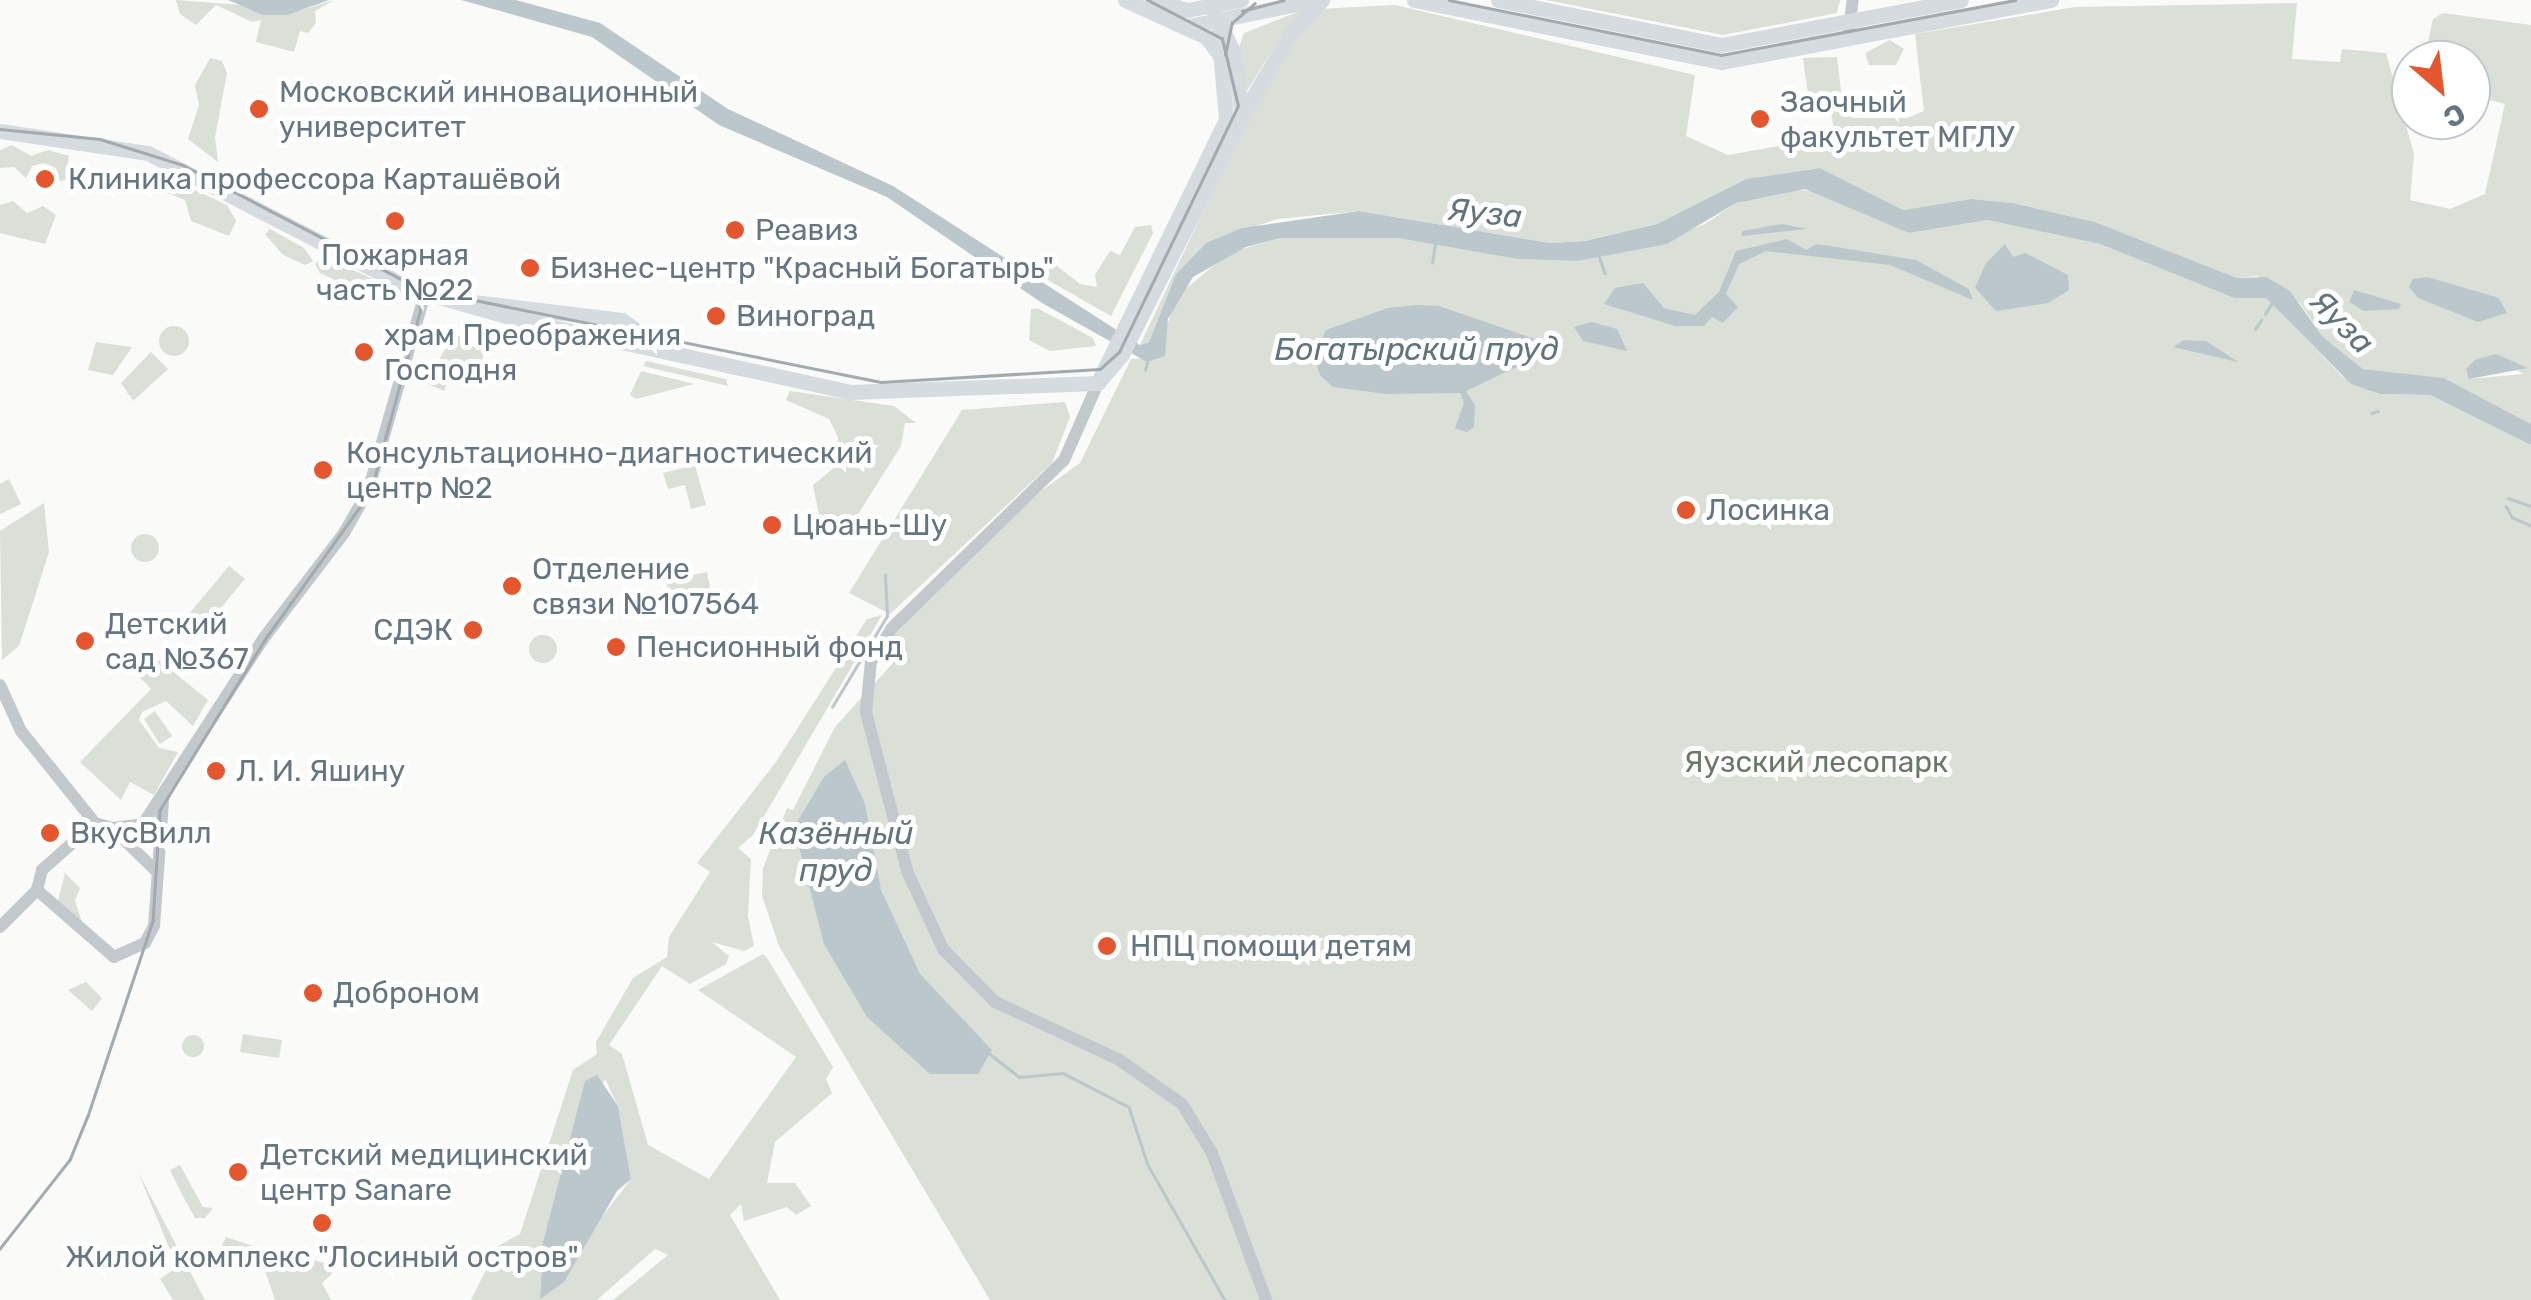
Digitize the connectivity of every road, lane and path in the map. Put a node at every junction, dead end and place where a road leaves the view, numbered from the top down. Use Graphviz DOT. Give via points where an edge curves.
graph roads {
  1 [pos="1125,0"];
  2 [pos="1156,0"];
  3 [pos="1240,0"];
  4 [pos="1320,0"];
  5 [pos="1414,0"];
  6 [pos="1498,0"];
  7 [pos="1853,0"];
  8 [pos="1962,0"];
  9 [pos="2050,0"];
  10 [pos="1213,10"];
  11 [pos="1184,27"];
  12 [pos="1849,30"];
  13 [pos="1221,58"];
  14 [pos="1242,116"];
  15 [pos="0,131"];
  16 [pos="425,294"];
  17 [pos="459,303"];
  18 [pos="1138,309"];
  19 [pos="664,349"];
  20 [pos="1098,383"];
  21 [pos="0,685"];
  22 [pos="163,801"];
  23 [pos="95,822"];
  24 [pos="112,828"];
  25 [pos="156,871"];
  26 [pos="37,890"];
  27 [pos="0,927"];
  28 [pos="1266,1300"];
  1 -- 11 [label="main road"];
  2 -- 10 [label="main road"];
  3 -- 10 [label="main road"];
  4 -- 10 [label="main road"];
  4 -- 14 [label="main road" via="1291,32"];
  5 -- 12 [label="main road" via="1710,61"];
  6 -- 12 [label="main road" via="1710,44"];
  7 -- 12 [label="street"];
  8 -- 12 [label="main road"];
  9 -- 12 [label="main road"];
  10 -- 11 [label="main road"];
  10 -- 13 [label="main road"];
  10 -- 14 [label="main road" via="1234,53"];
  11 -- 13 [label="main road" via="1211,42"];
  13 -- 18 [label="main road" via="1228,91 1223,128"];
  14 -- 18 [label="main road"];
  15 -- 16 [label="main road" via="148,153"];
  16 -- 17 [label="main road"];
  16 -- 22 [label="street" via="368,490 252,655"];
  17 -- 19 [label="main road"];
  17 -- 19 [label="main road" via="498,301 622,320"];
  18 -- 20 [label="main road"];
  19 -- 20 [label="main road" via="880,395"];
  20 -- 28 [label="street" via="1064,460 927,590 872,661 866,712 907,870 943,949 995,1002 1118,1059 1182,1104 1212,1153"];
  21 -- 23 [label="street" via="23,735"];
  22 -- 24 [label="street" via="143,824"];
  22 -- 25 [label="street"];
  23 -- 24 [label="street"];
  23 -- 26 [label="street" via="42,870"];
  24 -- 25 [label="street"];
  25 -- 26 [label="street" via="150,934 114,957"];
  26 -- 27 [label="street"];
}
